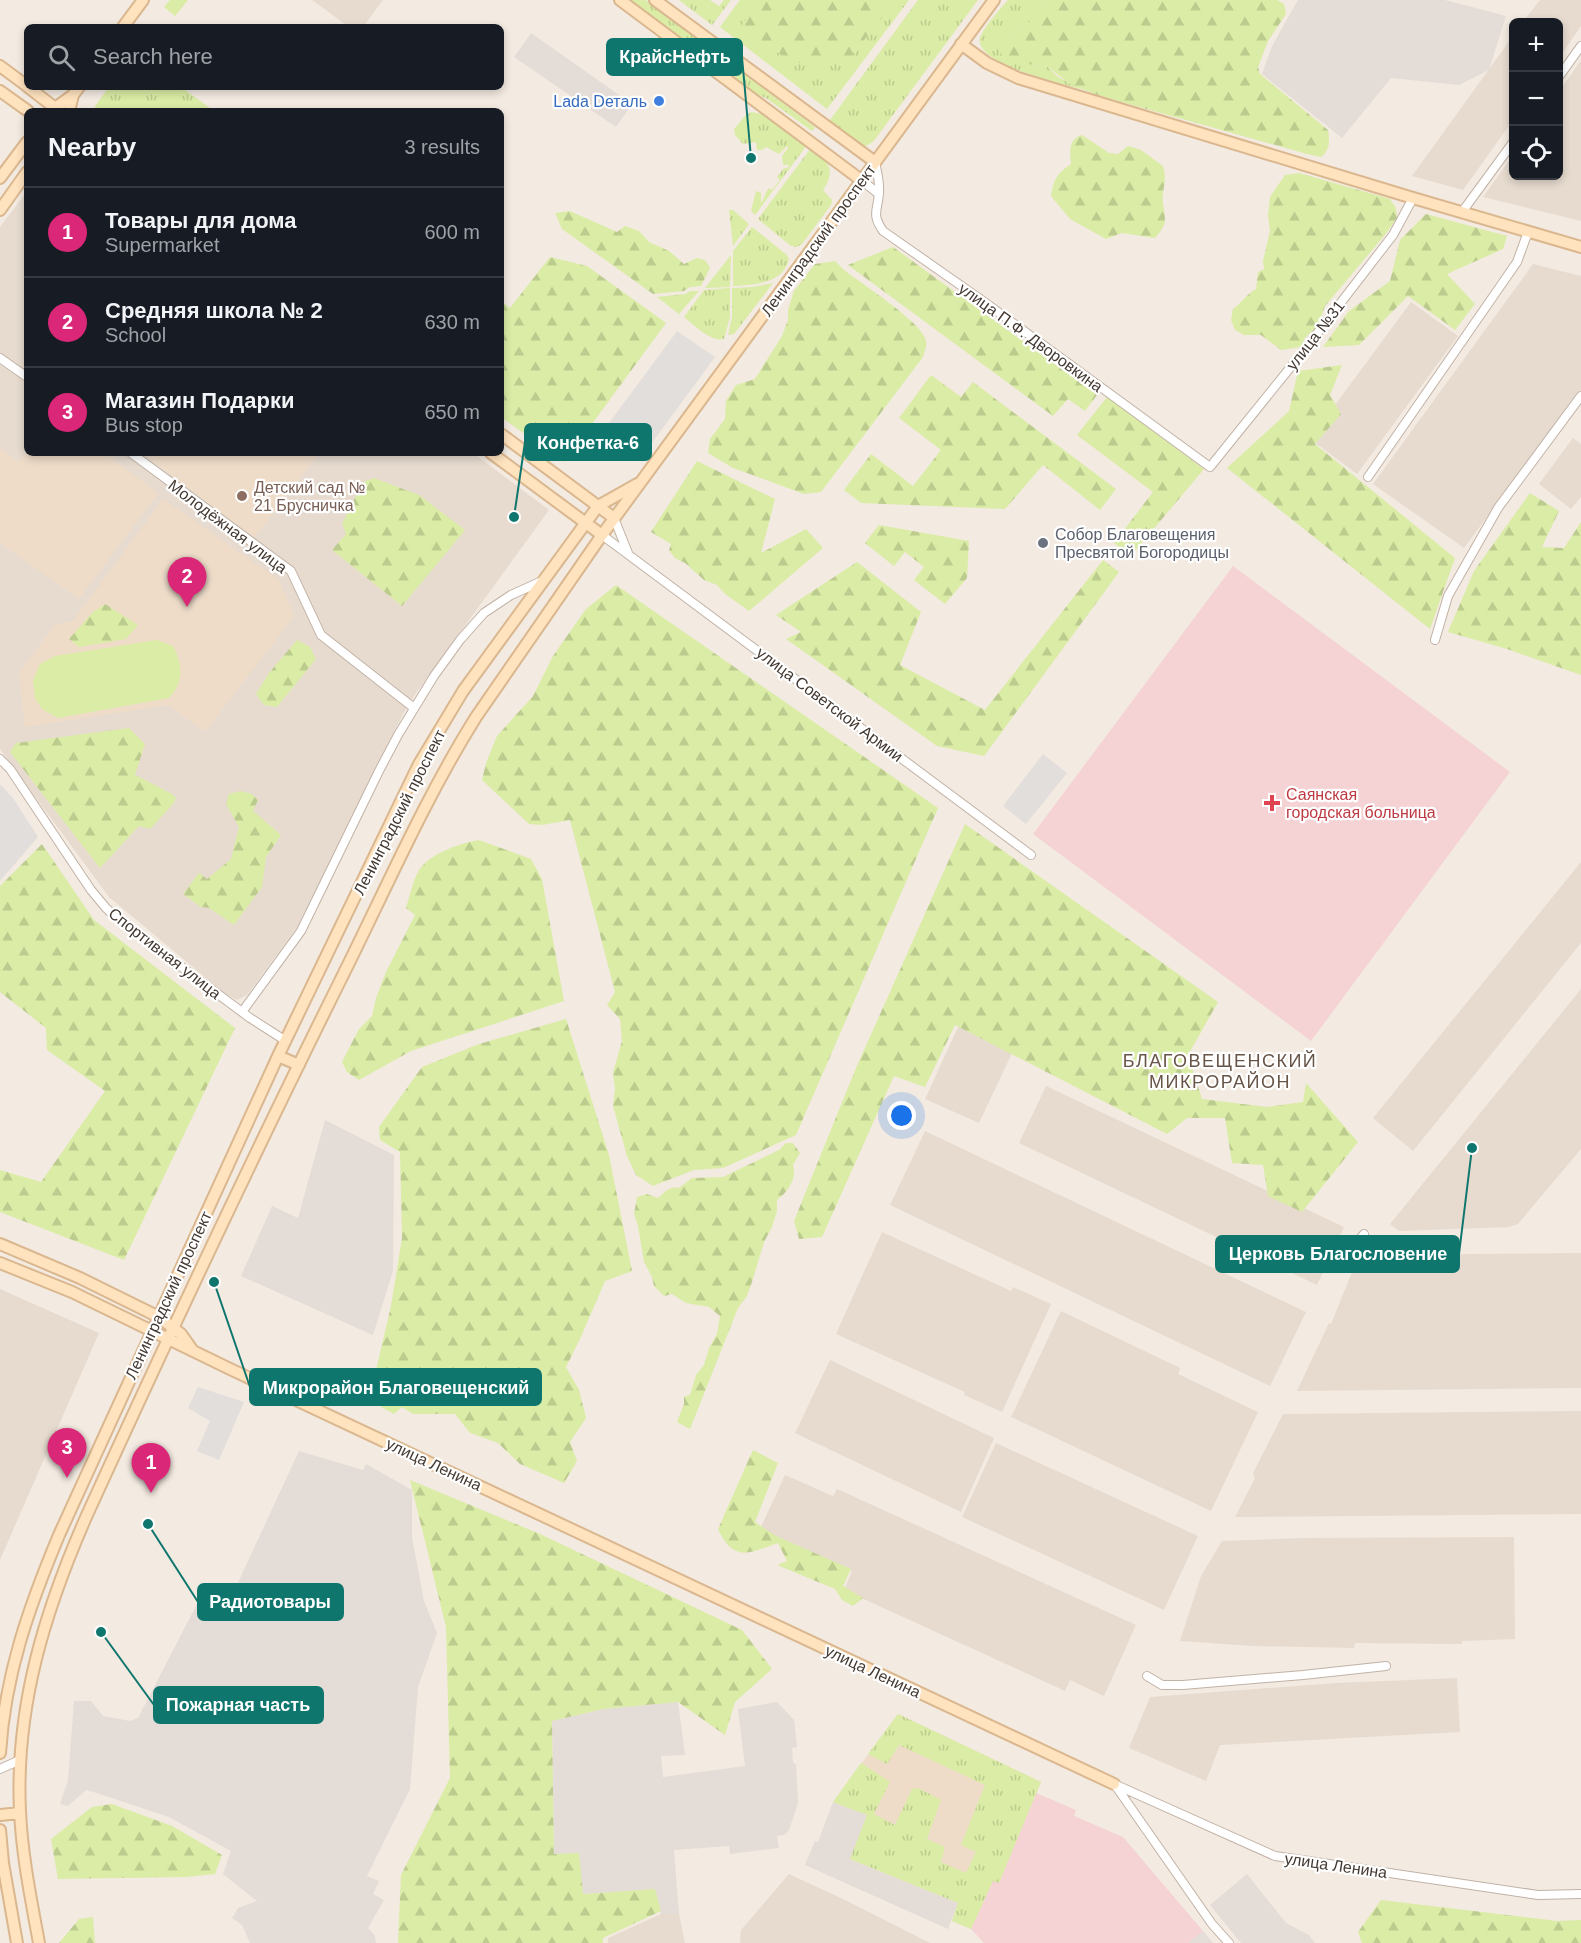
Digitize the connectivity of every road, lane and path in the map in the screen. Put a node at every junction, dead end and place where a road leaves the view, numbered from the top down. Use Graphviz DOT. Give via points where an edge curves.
graph roads {
  1 [pos="143,0"];
  2 [pos="620,0"];
  3 [pos="655,0"];
  4 [pos="994,0"];
  5 [pos="125,24"];
  6 [pos="961,44"];
  7 [pos="1581,46"];
  8 [pos="0,66"];
  9 [pos="1562,72"];
  10 [pos="24,84"];
  11 [pos="32,90"];
  12 [pos="0,91"];
  13 [pos="76,91"];
  14 [pos="24,108"];
  15 [pos="53,108"];
  16 [pos="57,108"];
  17 [pos="70,108"];
  18 [pos="24,146"];
  19 [pos="1509,148"];
  20 [pos="874,162"];
  21 [pos="24,176"];
  22 [pos="0,178"];
  23 [pos="861,180"];
  24 [pos="879,194"];
  25 [pos="1413,198"];
  26 [pos="0,210"];
  27 [pos="1462,212"];
  28 [pos="1528,232"];
  29 [pos="1581,247"];
  30 [pos="0,357"];
  31 [pos="24,375"];
  32 [pos="1581,396"];
  33 [pos="504,436"];
  34 [pos="135,456"];
  35 [pos="495,456"];
  36 [pos="1210,467"];
  37 [pos="1368,477"];
  38 [pos="642,481"];
  39 [pos="598,506"];
  40 [pos="614,518"];
  41 [pos="586,522"];
  42 [pos="602,535"];
  43 [pos="628,554"];
  44 [pos="544,580"];
  45 [pos="1435,640"];
  46 [pos="414,708"];
  47 [pos="0,759"];
  48 [pos="1031,855"];
  49 [pos="242,1012"];
  50 [pos="286,1041"];
  51 [pos="278,1056"];
  52 [pos="299,1065"];
  53 [pos="1364,1234"];
  54 [pos="0,1244"];
  55 [pos="1350,1251"];
  56 [pos="0,1263"];
  57 [pos="159,1317"];
  58 [pos="174,1328"];
  59 [pos="152,1332"];
  60 [pos="168,1340"];
  61 [pos="194,1352"];
  62 [pos="59,1535"];
  63 [pos="75,1542"];
  64 [pos="1386,1666"];
  65 [pos="1147,1676"];
  66 [pos="0,1753"];
  67 [pos="20,1760"];
  68 [pos="0,1769"];
  69 [pos="1114,1784"];
  70 [pos="20,1813"];
  71 [pos="0,1815"];
  72 [pos="0,1830"];
  73 [pos="1581,1894"];
  74 [pos="17,1943"];
  75 [pos="39,1943"];
  76 [pos="1229,1943"];
  1 -- 5 [label="main road"];
  2 -- 23 [label="main road"];
  3 -- 20 [label="main road"];
  4 -- 6 [label="main road, Ленинградский проспект"];
  6 -- 20 [label="main road, Ленинградский проспект"];
  6 -- 25 [label="main road" via="1018,78"];
  7 -- 9 [label="street"];
  8 -- 10 [label="main road"];
  11 -- 15 [label="main road"];
  12 -- 14 [label="main road"];
  13 -- 16 [label="main road"];
  13 -- 17 [label="main road"];
  18 -- 22 [label="main road"];
  19 -- 27 [label="street"];
  20 -- 23 [label="main road, Ленинградский проспект"];
  20 -- 24 [label="street, улица П.Ф. Дворовкина"];
  21 -- 26 [label="main road"];
  23 -- 24 [label="street"];
  23 -- 38 [label="main road, Ленинградский проспект"];
  24 -- 36 [label="street, улица П.Ф. Дворовкина" via="876,222 883,231"];
  25 -- 27 [label="main road"];
  25 -- 36 [label="street, улица №31" via="1393,235"];
  27 -- 28 [label="main road"];
  28 -- 29 [label="main road"];
  28 -- 37 [label="street" via="1517,262"];
  30 -- 31 [label="street"];
  32 -- 45 [label="street" via="1498,508 1448,596"];
  33 -- 39 [label="main road"];
  34 -- 46 [label="street, Молодёжная улица" via="291,571 321,635"];
  35 -- 41 [label="main road, улица Советской Армии"];
  38 -- 39 [label="main road, Ленинградский проспект"];
  38 -- 40 [label="main road, Ленинградский проспект"];
  39 -- 40 [label="main road"];
  39 -- 41 [label="main road, Ленинградский проспект"];
  40 -- 42 [label="main road, Ленинградский проспект"];
  40 -- 43 [label="street"];
  41 -- 42 [label="main road, улица Советской Армии"];
  41 -- 44 [label="main road, Ленинградский проспект"];
  42 -- 43 [label="street, улица Советской Армии"];
  42 -- 52 [label="main road, Ленинградский проспект" via="459,744"];
  43 -- 48 [label="street, улица Советской Армии"];
  44 -- 46 [label="street" via="511,594 484,613 460,640"];
  44 -- 50 [label="main road, Ленинградский проспект" via="463,691 419,764"];
  46 -- 49 [label="street" via="301,931"];
  47 -- 49 [label="street, Спортивная улица" via="106,908"];
  49 -- 50 [label="street, Спортивная улица"];
  50 -- 51 [label="main road, Ленинградский проспект"];
  51 -- 52 [label="main road"];
  51 -- 57 [label="main road, Ленинградский проспект"];
  52 -- 58 [label="main road, Ленинградский проспект"];
  53 -- 55 [label="street"];
  54 -- 57 [label="main road, улица Ленина"];
  56 -- 59 [label="main road, улица Ленина" via="72,1292"];
  57 -- 58 [label="main road, улица Ленина"];
  57 -- 59 [label="main road, Ленинградский проспект"];
  58 -- 60 [label="main road, Ленинградский проспект"];
  58 -- 61 [label="main road, улица Ленина"];
  59 -- 60 [label="main road, улица Ленина"];
  59 -- 62 [label="main road, Ленинградский проспект"];
  60 -- 61 [label="main road, улица Ленина"];
  60 -- 63 [label="main road, Ленинградский проспект"];
  61 -- 69 [label="main road, улица Ленина"];
  62 -- 63 [label="main road"];
  62 -- 66 [label="main road, Ленинградский проспект" via="16,1652 7,1688"];
  63 -- 67 [label="main road, Ленинградский проспект" via="33,1667"];
  64 -- 65 [label="street" via="1183,1685 1162,1685"];
  67 -- 68 [label="street"];
  67 -- 70 [label="main road, Ленинградский проспект"];
  69 -- 73 [label="street, улица Ленина" via="1275,1856 1538,1894"];
  69 -- 76 [label="street"];
  70 -- 71 [label="main road"];
  70 -- 75 [label="main road, Ленинградский проспект"];
  72 -- 74 [label="main road"];
}
